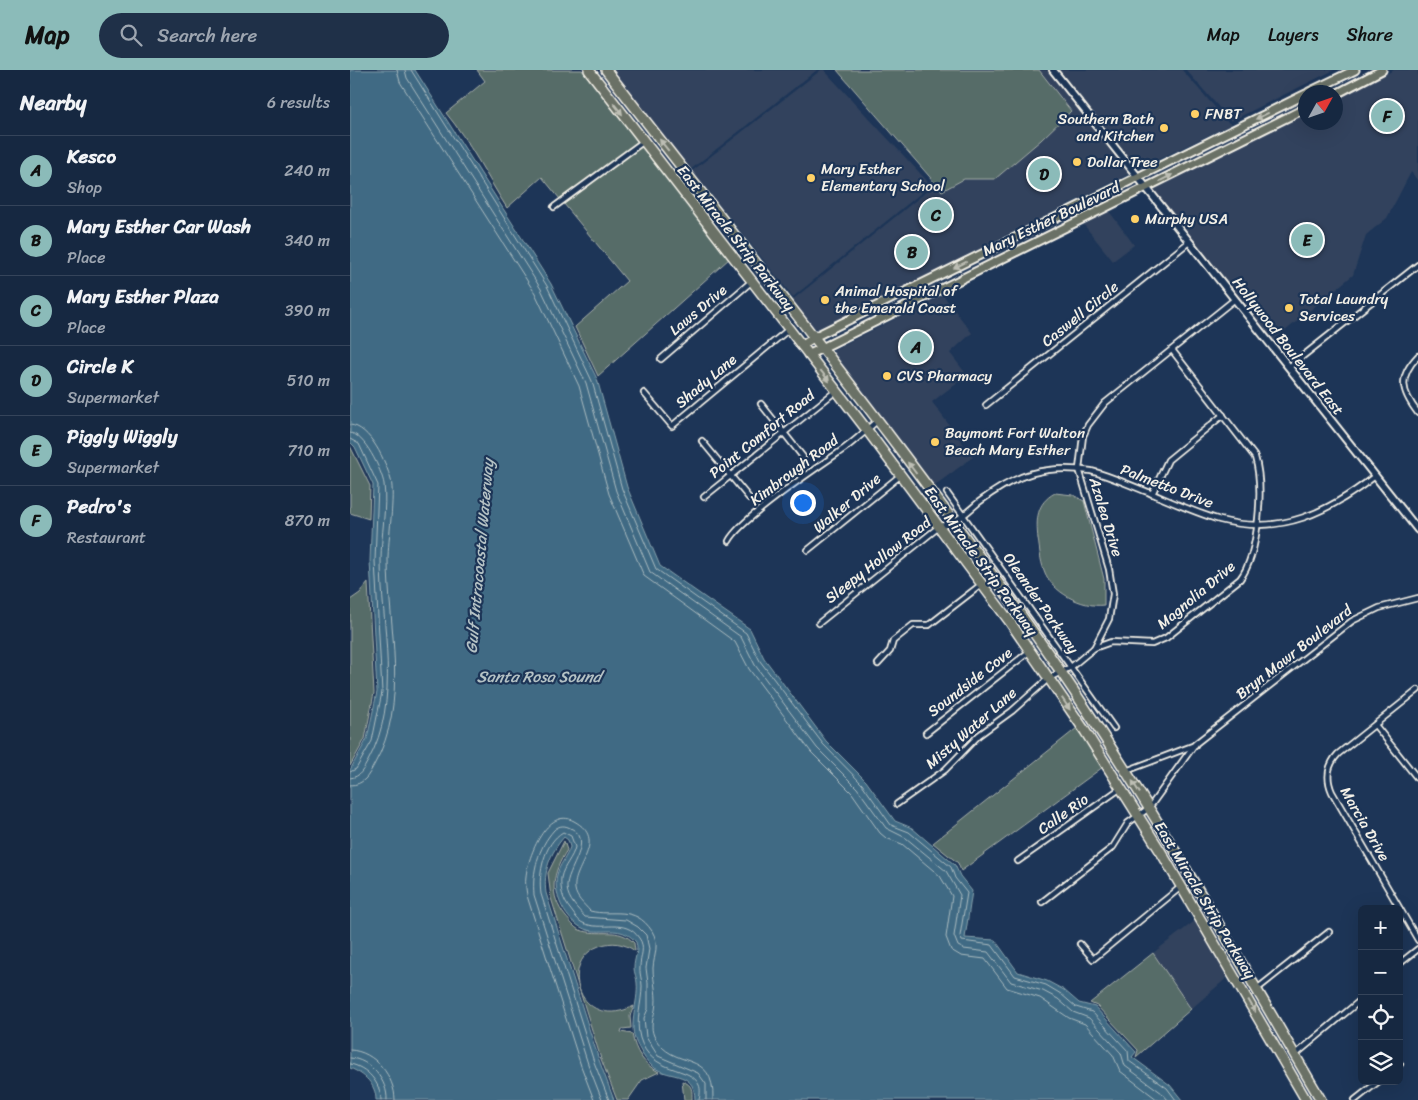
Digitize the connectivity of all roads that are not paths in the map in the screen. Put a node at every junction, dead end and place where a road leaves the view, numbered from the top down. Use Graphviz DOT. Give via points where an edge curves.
graph roads {
  1 [pos="588,70"];
  2 [pos="606,70"];
  3 [pos="1053,70"];
  4 [pos="1355,70"];
  5 [pos="1382,70"];
  6 [pos="1324,85"];
  7 [pos="1343,90"];
  8 [pos="1298,98"];
  9 [pos="1298,112"];
  10 [pos="644,141"];
  11 [pos="1138,177"];
  12 [pos="1146,188"];
  13 [pos="554,207"];
  14 [pos="1189,242"];
  15 [pos="1418,265"];
  16 [pos="752,281"];
  17 [pos="1236,299"];
  18 [pos="789,329"];
  19 [pos="813,338"];
  20 [pos="801,346"];
  21 [pos="821,348"];
  22 [pos="1172,350"];
  23 [pos="808,355"];
  24 [pos="1418,356"];
  25 [pos="661,359"];
  26 [pos="1289,367"];
  27 [pos="836,391"];
  28 [pos="644,394"];
  29 [pos="761,404"];
  30 [pos="986,406"];
  31 [pos="1418,412"];
  32 [pos="1223,415"];
  33 [pos="877,421"];
  34 [pos="866,430"];
  35 [pos="784,433"];
  36 [pos="702,441"];
  37 [pos="803,457"];
  38 [pos="1079,470"];
  39 [pos="901,475"];
  40 [pos="731,476"];
  41 [pos="1375,476"];
  42 [pos="947,492"];
  43 [pos="1152,494"];
  44 [pos="704,498"];
  45 [pos="749,498"];
  46 [pos="963,515"];
  47 [pos="954,522"];
  48 [pos="1256,524"];
  49 [pos="940,526"];
  50 [pos="1418,530"];
  51 [pos="729,541"];
  52 [pos="808,550"];
  53 [pos="983,583"];
  54 [pos="1418,598"];
  55 [pos="819,622"];
  56 [pos="1094,648"];
  57 [pos="1030,651"];
  58 [pos="878,664"];
  59 [pos="1071,667"];
  60 [pos="1061,672"];
  61 [pos="1049,678"];
  62 [pos="1418,690"];
  63 [pos="1375,725"];
  64 [pos="1114,728"];
  65 [pos="926,733"];
  66 [pos="1195,744"];
  67 [pos="1126,771"];
  68 [pos="1418,779"];
  69 [pos="1121,788"];
  70 [pos="897,804"];
  71 [pos="1149,808"];
  72 [pos="1138,815"];
  73 [pos="1018,861"];
  74 [pos="1182,886"];
  75 [pos="1042,902"];
  76 [pos="1218,921"];
  77 [pos="1206,928"];
  78 [pos="1329,932"];
  79 [pos="1418,940"];
  80 [pos="1080,944"];
  81 [pos="1418,949"];
  82 [pos="1403,961"];
  83 [pos="1257,989"];
  84 [pos="1358,1002"];
  85 [pos="1295,1054"];
  86 [pos="1284,1061"];
  87 [pos="1374,1085"];
  88 [pos="1306,1100"];
  89 [pos="1321,1100"];
  90 [pos="1355,1100"];
  1 -- 10 [label="highway, East Miracle Strip Parkway, one-way"];
  19 -- 2 [label="highway, East Miracle Strip Parkway, one-way"];
  3 -- 11 [label="street, Hollywood Boulevard East"];
  4 -- 6 [label="main road"];
  5 -- 7 [label="main road"];
  8 -- 11 [label="main road, Mary Esther Boulevard, one-way"];
  12 -- 9 [label="main road, Mary Esther Boulevard, one-way"];
  10 -- 13 [label="street"];
  10 -- 16 [label="highway, East Miracle Strip Parkway"];
  11 -- 12 [label="street, Hollywood Boulevard East"];
  11 -- 19 [label="main road, Mary Esther Boulevard, one-way"];
  12 -- 14 [label="street, Hollywood Boulevard East"];
  12 -- 21 [label="main road, Mary Esther Boulevard"];
  14 -- 17 [label="street, Hollywood Boulevard East"];
  14 -- 30 [label="street, Caswell Circle"];
  15 -- 26 [label="street"];
  16 -- 18 [label="highway, East Miracle Strip Parkway"];
  16 -- 25 [label="street, Laws Drive"];
  17 -- 22 [label="street, Azalea Drive"];
  17 -- 26 [label="street, Hollywood Boulevard East"];
  18 -- 20 [label="highway, East Miracle Strip Parkway"];
  18 -- 28 [label="street, Shady Lane" via="672,426"];
  19 -- 20 [label="main road, Mary Esther Boulevard"];
  19 -- 21 [label="highway, East Miracle Strip Parkway"];
  20 -- 23 [label="highway, East Miracle Strip Parkway"];
  21 -- 23 [label="main road, Mary Esther Boulevard"];
  21 -- 33 [label="highway, East Miracle Strip Parkway"];
  22 -- 32 [label="street, Magnolia Drive"];
  22 -- 38 [label="street, Azalea Drive" via="1097,412 1084,436"];
  23 -- 27 [label="highway, East Miracle Strip Parkway, one-way"];
  24 -- 31 [label="street" via="1406,369 1403,384"];
  26 -- 41 [label="street, Hollywood Boulevard East"];
  27 -- 34 [label="highway, East Miracle Strip Parkway"];
  27 -- 35 [label="street, Point Comfort Road"];
  29 -- 35 [label="street"];
  32 -- 43 [label="street" via="1168,460"];
  32 -- 48 [label="street, Magnolia Drive" via="1248,447 1258,468"];
  33 -- 34 [label="street, Kimbrough Road"];
  47 -- 33 [label="highway, East Miracle Strip Parkway, one-way"];
  34 -- 39 [label="highway, East Miracle Strip Parkway"];
  34 -- 51 [label="street, Kimbrough Road" via="761,510"];
  35 -- 37 [label="street"];
  35 -- 40 [label="street, Point Comfort Road"];
  36 -- 40 [label="street"];
  38 -- 43 [label="street, Palmetto Drive" via="1098,473"];
  38 -- 46 [label="street, Palmetto Drive" via="1045,470 1019,477 1002,485"];
  38 -- 56 [label="street, Azalea Drive" via="1109,569 1113,594 1109,619"];
  39 -- 49 [label="highway, East Miracle Strip Parkway"];
  39 -- 52 [label="street, Walker Drive"];
  40 -- 44 [label="street, Point Comfort Road"];
  40 -- 45 [label="street"];
  41 -- 48 [label="street, Palmetto Drive" via="1340,502 1315,514 1289,522"];
  41 -- 50 [label="street, Hollywood Boulevard East"];
  42 -- 46 [label="street, Oleander Parkway"];
  43 -- 48 [label="street, Palmetto Drive" via="1218,519"];
  46 -- 47 [label="street, Palmetto Drive"];
  46 -- 59 [label="street, Oleander Parkway"];
  47 -- 49 [label="street, Sleepy Hollow Road"];
  47 -- 60 [label="highway, East Miracle Strip Parkway"];
  48 -- 56 [label="street, Magnolia Drive" via="1252,557 1240,579 1174,632 1152,644 1111,642"];
  49 -- 53 [label="highway, East Miracle Strip Parkway"];
  49 -- 55 [label="street, Sleepy Hollow Road"];
  53 -- 57 [label="highway, East Miracle Strip Parkway"];
  53 -- 58 [label="street" via="929,625 913,625 893,641 890,651"];
  54 -- 66 [label="street, Bryn Mawr Boulevard" via="1379,608 1352,621"];
  56 -- 59 [label="street, Azalea Drive"];
  57 -- 61 [label="highway, East Miracle Strip Parkway"];
  57 -- 65 [label="street, Soundside Cove"];
  59 -- 60 [label="street, Azalea Drive"];
  59 -- 64 [label="street, Oleander Parkway"];
  60 -- 61 [label="street, Misty Water Lane"];
  60 -- 67 [label="highway, East Miracle Strip Parkway"];
  61 -- 69 [label="highway, East Miracle Strip Parkway, one-way"];
  61 -- 70 [label="street, Misty Water Lane" via="979,735 945,770"];
  62 -- 63 [label="street, Marcia Drive"];
  63 -- 68 [label="street"];
  63 -- 79 [label="street, Marcia Drive" via="1333,760 1328,780"];
  66 -- 67 [label="street, Bryn Mawr Boulevard"];
  66 -- 71 [label="street, Bryn Mawr Boulevard"];
  71 -- 67 [label="highway, East Miracle Strip Parkway, one-way"];
  69 -- 72 [label="highway, East Miracle Strip Parkway"];
  69 -- 73 [label="street, Calle Rio"];
  71 -- 72 [label="street"];
  71 -- 76 [label="highway, East Miracle Strip Parkway"];
  72 -- 74 [label="highway, East Miracle Strip Parkway"];
  72 -- 75 [label="street" via="1128,823 1113,847"];
  74 -- 77 [label="highway, East Miracle Strip Parkway"];
  74 -- 80 [label="street" via="1093,959"];
  76 -- 77 [label="highway"];
  76 -- 83 [label="highway, East Miracle Strip Parkway"];
  77 -- 86 [label="highway, East Miracle Strip Parkway, one-way"];
  78 -- 83 [label="street"];
  81 -- 82 [label="street"];
  83 -- 85 [label="highway, East Miracle Strip Parkway"];
  84 -- 85 [label="street"];
  85 -- 86 [label="highway"];
  85 -- 89 [label="highway, East Miracle Strip Parkway"];
  86 -- 88 [label="highway, East Miracle Strip Parkway"];
  87 -- 90 [label="street"];
}
